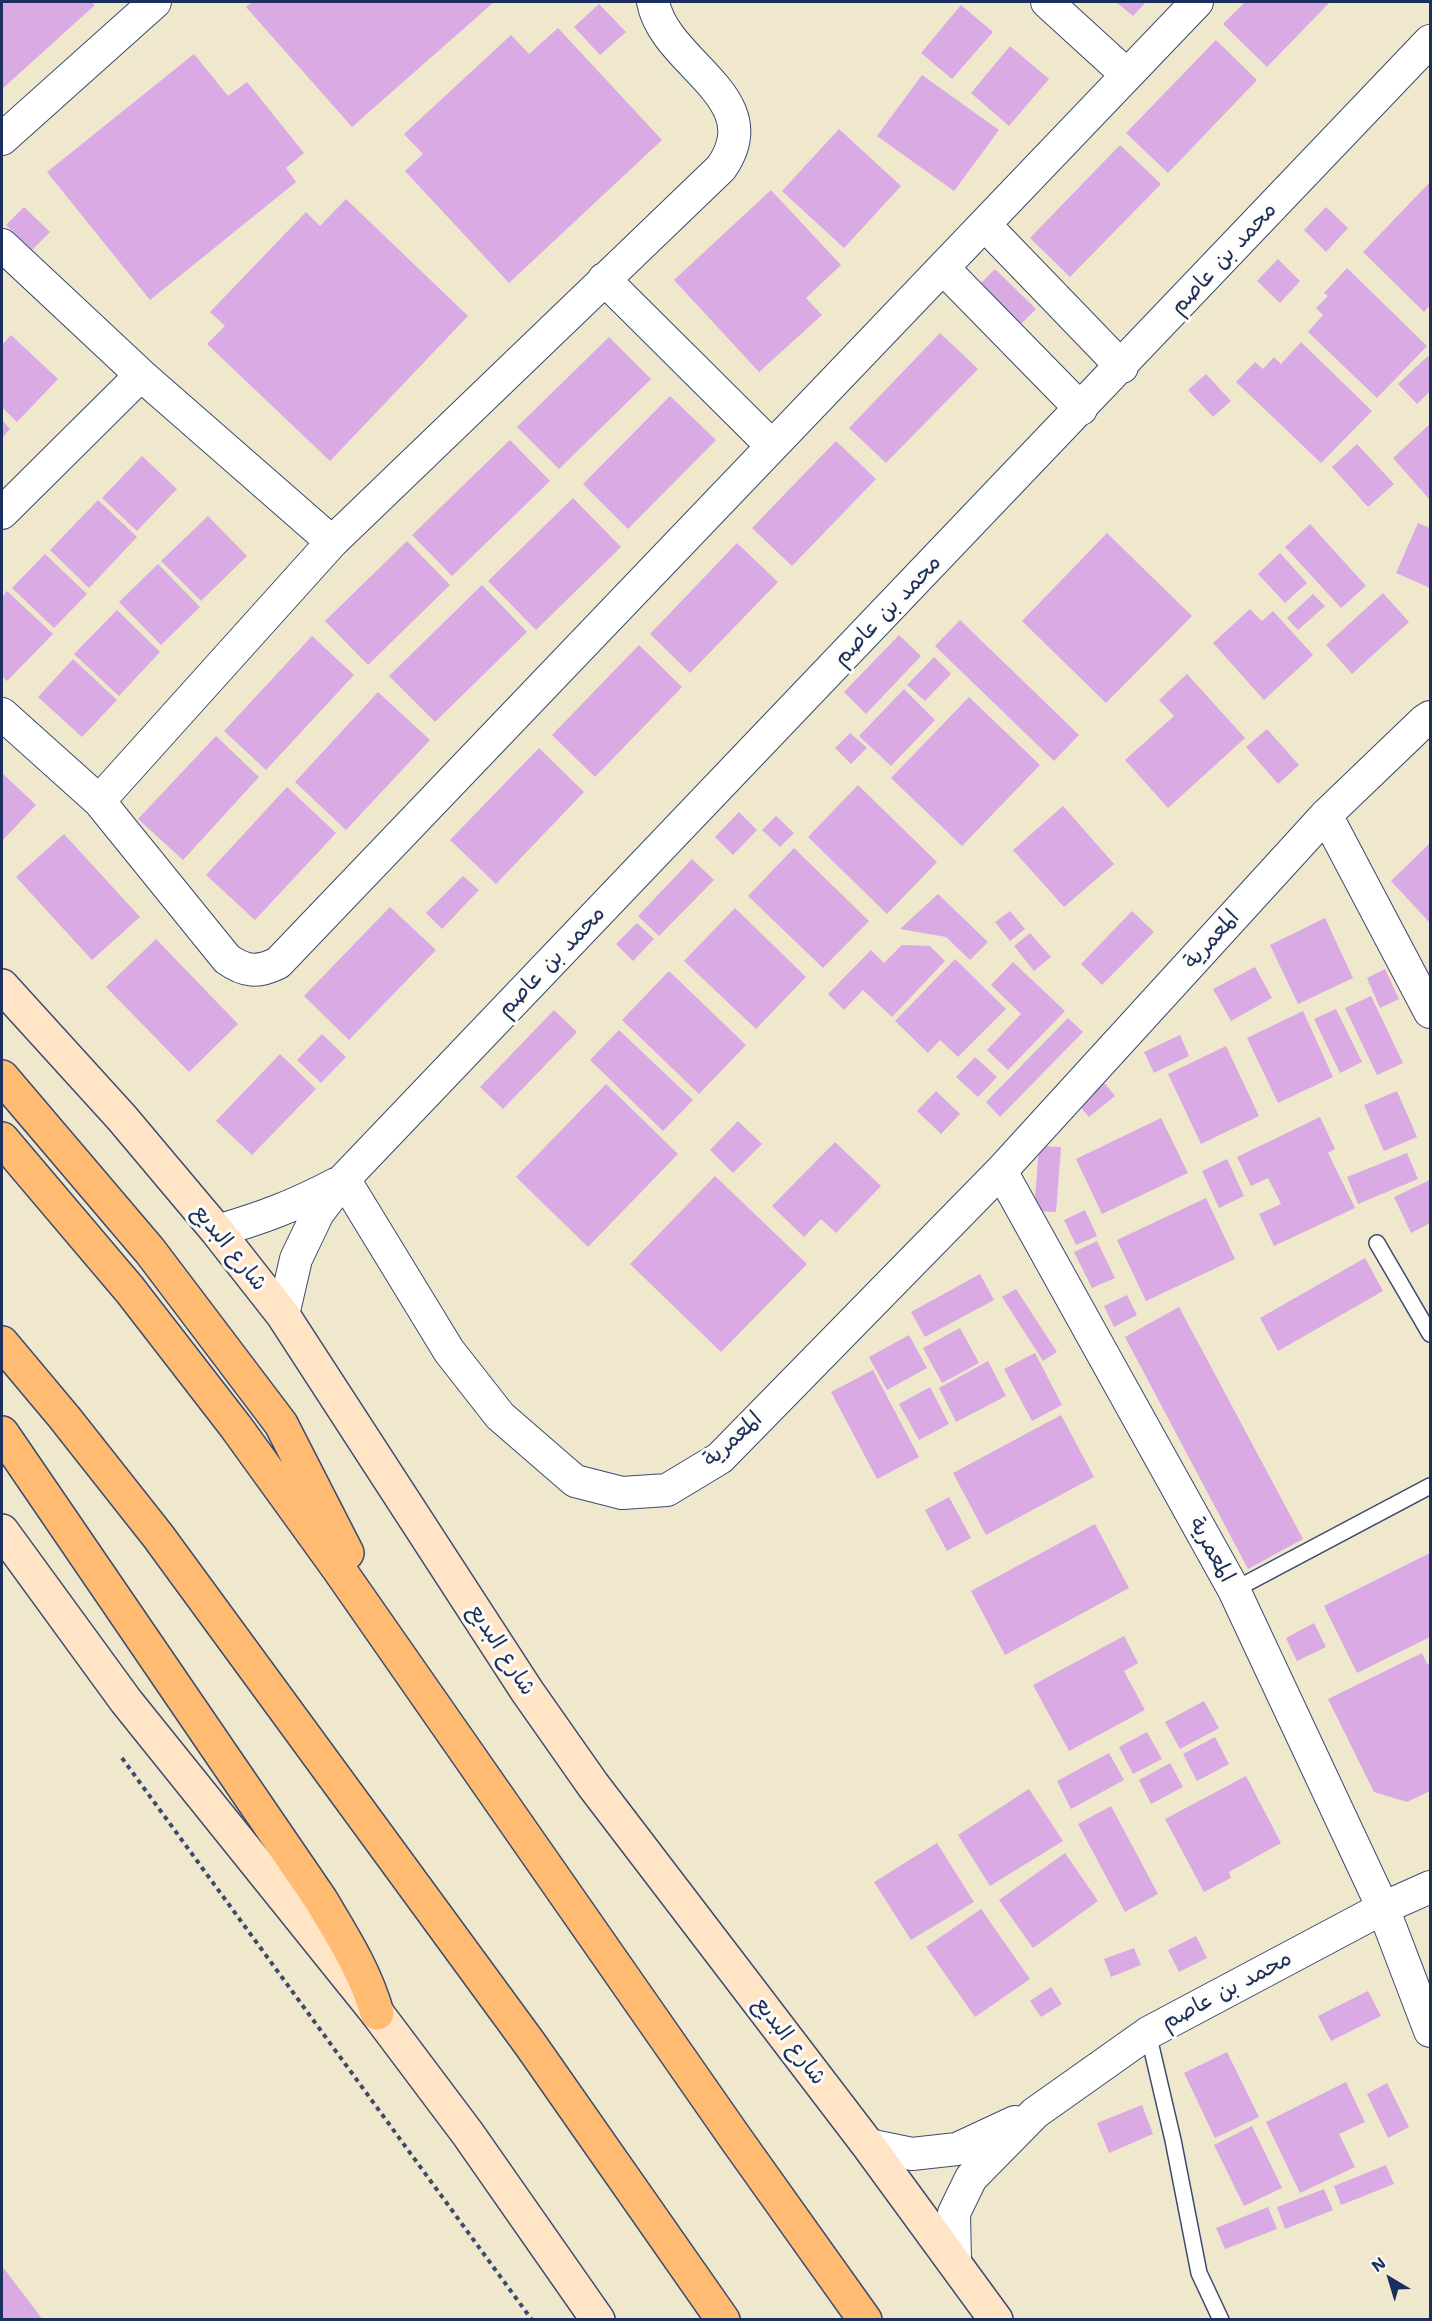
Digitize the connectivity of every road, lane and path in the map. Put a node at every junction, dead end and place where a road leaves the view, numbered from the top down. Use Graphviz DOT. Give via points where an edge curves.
graph roads {
  1 [pos="155,2"];
  2 [pos="653,2"];
  3 [pos="1047,2"];
  4 [pos="1197,2"];
  5 [pos="1431,41"];
  6 [pos="1127,75"];
  7 [pos="2,139"];
  8 [pos="985,225"];
  9 [pos="2,245"];
  10 [pos="944,268"];
  11 [pos="604,279"];
  12 [pos="1122,367"];
  13 [pos="141,375"];
  14 [pos="1081,409"];
  15 [pos="772,447"];
  16 [pos="2,513"];
  17 [pos="332,542"];
  18 [pos="2,714"];
  19 [pos="1431,717"];
  20 [pos="99,801"];
  21 [pos="1326,815"];
  22 [pos="2,986"];
  23 [pos="1431,1012"];
  24 [pos="2,1077"];
  25 [pos="2,1138"];
  26 [pos="1000,1171"];
  27 [pos="344,1179"];
  28 [pos="217,1231"];
  29 [pos="1377,1243"];
  30 [pos="283,1315"];
  31 [pos="1431,1334"];
  32 [pos="2,1343"];
  33 [pos="2,1433"];
  34 [pos="1431,1486"];
  35 [pos="2,1531"];
  36 [pos="1234,1590"];
  37 [pos="401,1659"];
  38 [pos="115,1749"];
  39 [pos="1431,1887"];
  40 [pos="1383,1908"];
  41 [pos="377,2013"];
  42 [pos="1431,2031"];
  43 [pos="1148,2032"];
  44 [pos="1035,2113"];
  45 [pos="868,2145"];
  46 [pos="955,2261"];
  47 [pos="532,2319"];
  48 [pos="598,2319"];
  49 [pos="723,2319"];
  50 [pos="865,2319"];
  51 [pos="996,2319"];
  52 [pos="1221,2319"];
  1 -- 7 [label="street"];
  2 -- 11 [label="street" via="660,24 670,38 728,104 736,137 721,168"];
  3 -- 6 [label="street"];
  4 -- 6 [label="street"];
  5 -- 12 [label="street, محمد بن عاصم"];
  6 -- 8 [label="street"];
  8 -- 10 [label="street"];
  8 -- 12 [label="street"];
  9 -- 13 [label="street"];
  10 -- 14 [label="street"];
  10 -- 15 [label="street"];
  11 -- 15 [label="street"];
  11 -- 17 [label="street"];
  12 -- 14 [label="street, محمد بن عاصم"];
  13 -- 16 [label="street"];
  13 -- 17 [label="street"];
  14 -- 27 [label="street, محمد بن عاصم"];
  15 -- 20 [label="street" via="278,963 251,971 227,959"];
  17 -- 20 [label="street"];
  18 -- 20 [label="street"];
  19 -- 21 [label="street, المعمرية"];
  21 -- 23 [label="street"];
  21 -- 26 [label="street, المعمرية"];
  22 -- 28 [label="main road, شارع البديع" via="122,1118"];
  24 -- 37 [label="highway" via="150,1251 281,1424"];
  25 -- 37 [label="highway" via="130,1290 236,1427"];
  26 -- 27 [label="street, المعمرية" via="720,1458 667,1490 622,1493 575,1480 500,1416 449,1351"];
  26 -- 36 [label="street, المعمرية"];
  27 -- 28 [label="street, محمد بن عاصم" via="297,1205"];
  27 -- 30 [label="street, محمد بن عاصم" via="318,1213 296,1259"];
  28 -- 30 [label="main road, شارع البديع"];
  29 -- 31 [label="lane"];
  30 -- 45 [label="main road, شارع البديع" via="527,1691 593,1785"];
  32 -- 49 [label="highway" via="158,1536 524,2034"];
  33 -- 41 [label="highway" via="321,1900 356,1958"];
  34 -- 36 [label="lane"];
  35 -- 41 [label="main road" via="126,1701"];
  36 -- 40 [label="street, المعمرية"];
  37 -- 50 [label="highway"];
  38 -- 47 [label="path"];
  39 -- 40 [label="street, محمد بن عاصم"];
  40 -- 42 [label="street, المعمرية"];
  40 -- 43 [label="street, محمد بن عاصم"];
  41 -- 48 [label="main road"];
  43 -- 44 [label="street, محمد بن عاصم"];
  43 -- 52 [label="lane" via="1198,2273"];
  44 -- 45 [label="street, محمد بن عاصم" via="957,2149 912,2154"];
  44 -- 46 [label="street, محمد بن عاصم" via="971,2178 954,2213"];
  45 -- 46 [label="main road, شارع البديع"];
  46 -- 51 [label="main road, شارع البديع"];
}
